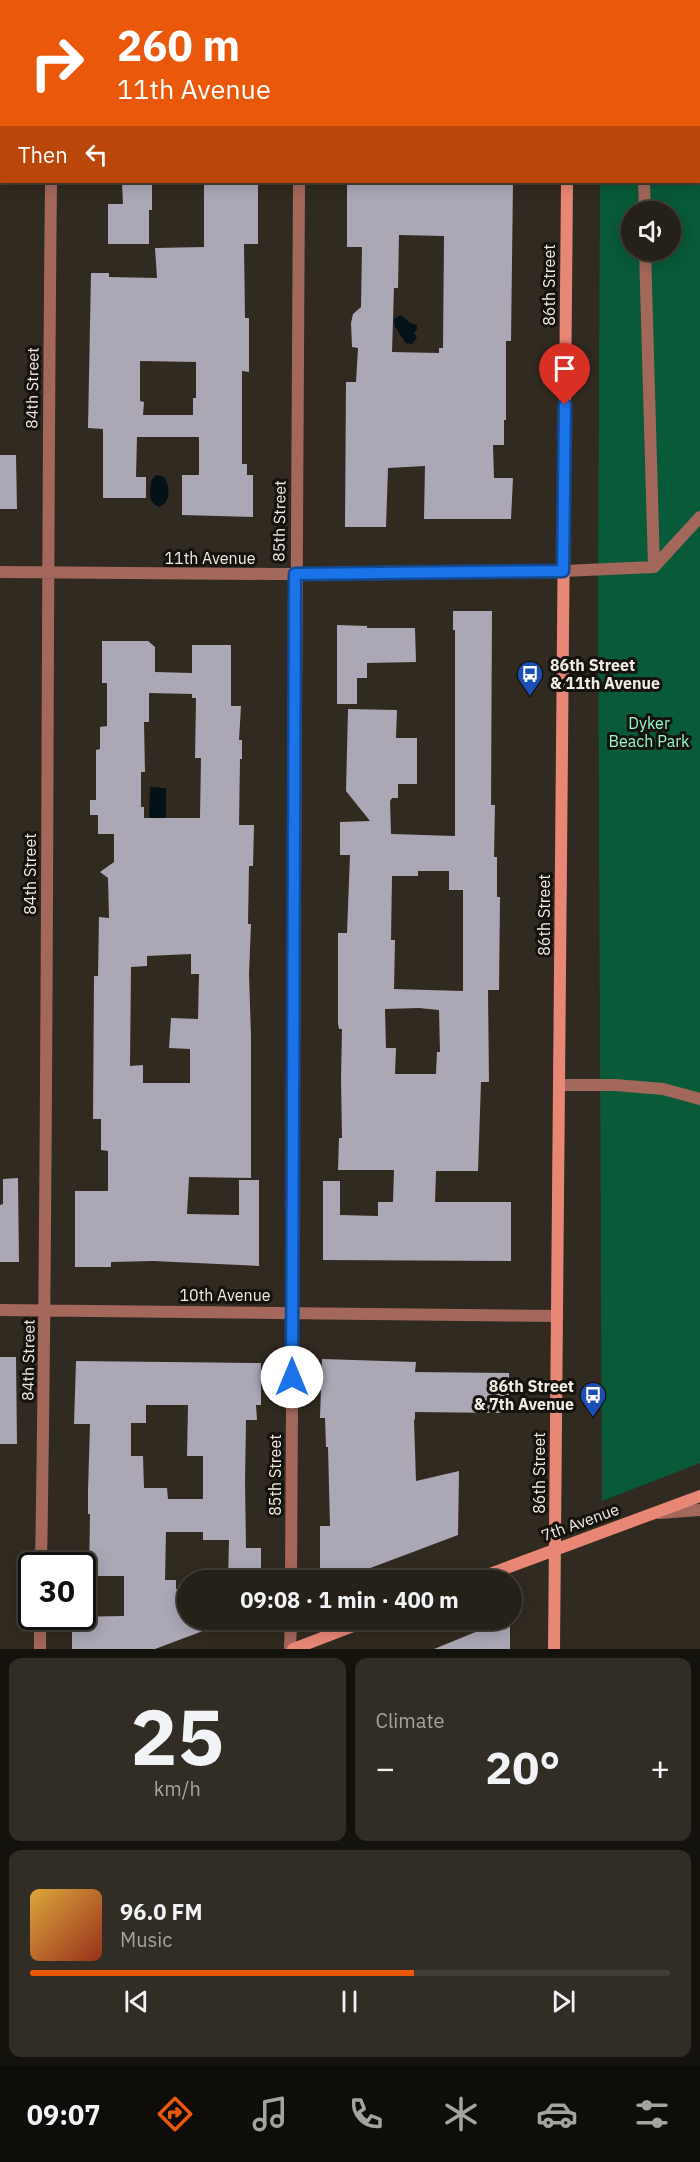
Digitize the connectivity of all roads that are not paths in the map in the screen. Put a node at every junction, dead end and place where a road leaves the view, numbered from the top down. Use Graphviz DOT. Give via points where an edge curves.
graph roads {
  1 [pos="51,183"];
  2 [pos="299,183"];
  3 [pos="567,183"];
  4 [pos="644,183"];
  5 [pos="645,201"];
  6 [pos="645,261"];
  7 [pos="700,517"];
  8 [pos="654,567"];
  9 [pos="563,571"];
  10 [pos="0,572"];
  11 [pos="48,573"];
  12 [pos="295,574"];
  13 [pos="559,1085"];
  14 [pos="700,1100"];
  15 [pos="0,1310"];
  16 [pos="45,1311"];
  17 [pos="292,1312"];
  18 [pos="557,1316"];
  19 [pos="700,1496"];
  20 [pos="700,1510"];
  21 [pos="655,1513"];
  22 [pos="555,1548"];
  23 [pos="41,1552"];
  24 [pos="291,1570"];
  25 [pos="499,1570"];
  26 [pos="40,1630"];
  27 [pos="291,1630"];
  28 [pos="342,1630"];
  29 [pos="40,1649"];
  30 [pos="292,1649"];
  31 [pos="554,1649"];
  1 -- 11 [label="street, 84th Street"];
  2 -- 12 [label="street, 85th Street"];
  3 -- 9 [label="main road, 86th Street"];
  4 -- 5 [label="street"];
  6 -- 8 [label="street"];
  7 -- 8 [label="street"];
  8 -- 9 [label="street, 11th Avenue"];
  9 -- 12 [label="street, 11th Avenue"];
  9 -- 13 [label="main road, 86th Street"];
  10 -- 11 [label="street, 11th Avenue"];
  11 -- 12 [label="street, 11th Avenue"];
  11 -- 16 [label="street, 84th Street"];
  12 -- 17 [label="street, 85th Street"];
  13 -- 14 [label="street" via="663,1089"];
  13 -- 18 [label="main road, 86th Street"];
  15 -- 16 [label="street, 10th Avenue"];
  16 -- 17 [label="street, 10th Avenue"];
  16 -- 23 [label="street, 84th Street"];
  17 -- 18 [label="street, 10th Avenue"];
  17 -- 24 [label="street, 85th Street"];
  18 -- 22 [label="main road, 86th Street"];
  19 -- 21 [label="main road, 7th Avenue"];
  20 -- 21 [label="street"];
  21 -- 22 [label="main road, 7th Avenue"];
  22 -- 25 [label="main road, 7th Avenue"];
  22 -- 31 [label="main road, 86th Street"];
  26 -- 29 [label="street"];
  27 -- 30 [label="street"];
  28 -- 30 [label="main road"];
}
